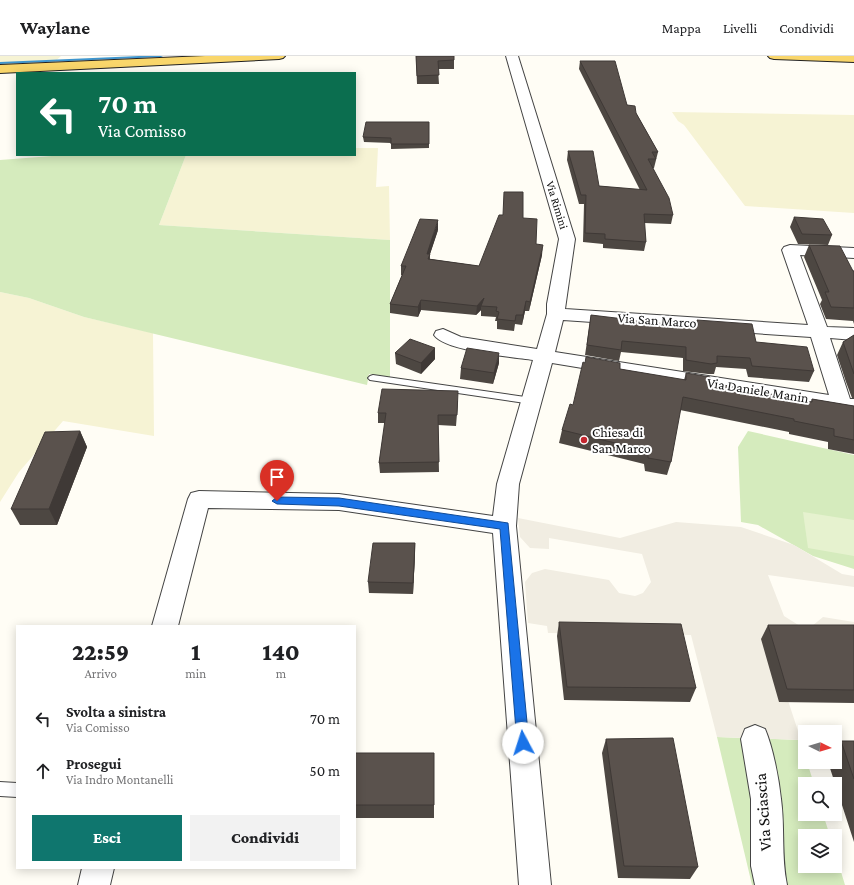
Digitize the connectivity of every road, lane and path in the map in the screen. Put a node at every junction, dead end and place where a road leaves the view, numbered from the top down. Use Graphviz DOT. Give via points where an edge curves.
graph roads {
  1 [pos="279,56"];
  2 [pos="512,56"];
  3 [pos="774,56"];
  4 [pos="854,59"];
  5 [pos="0,69"];
  6 [pos="854,253"];
  7 [pos="556,314"];
  8 [pos="819,331"];
  9 [pos="854,334"];
  10 [pos="443,335"];
  11 [pos="544,356"];
  12 [pos="373,378"];
  13 [pos="532,400"];
  14 [pos="848,404"];
  15 [pos="505,514"];
  16 [pos="165,625"];
  17 [pos="755,739"];
  18 [pos="0,789"];
  19 [pos="16,790"];
  20 [pos="98,869"];
  21 [pos="94,885"];
  22 [pos="535,885"];
  23 [pos="771,885"];
  1 -- 5 [label="main road"];
  2 -- 7 [label="street, Via Rimini" via="567,239"];
  3 -- 4 [label="main road"];
  6 -- 8 [label="street" via="790,250"];
  7 -- 8 [label="street, Via San Marco"];
  7 -- 11 [label="street, Via Rimini"];
  8 -- 9 [label="street, Via San Marco"];
  8 -- 14 [label="street"];
  10 -- 11 [label="street" via="456,342"];
  11 -- 13 [label="street, Via Rimini"];
  11 -- 14 [label="street, Via Daniele Manin"];
  12 -- 13 [label="lane"];
  13 -- 15 [label="street, Via Rimini" via="508,484"];
  15 -- 16 [label="street" via="339,502 200,500"];
  15 -- 22 [label="street, Via Rimini"];
  17 -- 23 [label="street, Via Sciascia" via="766,799 767,866"];
  18 -- 19 [label="lane"];
  20 -- 21 [label="street"];
}
